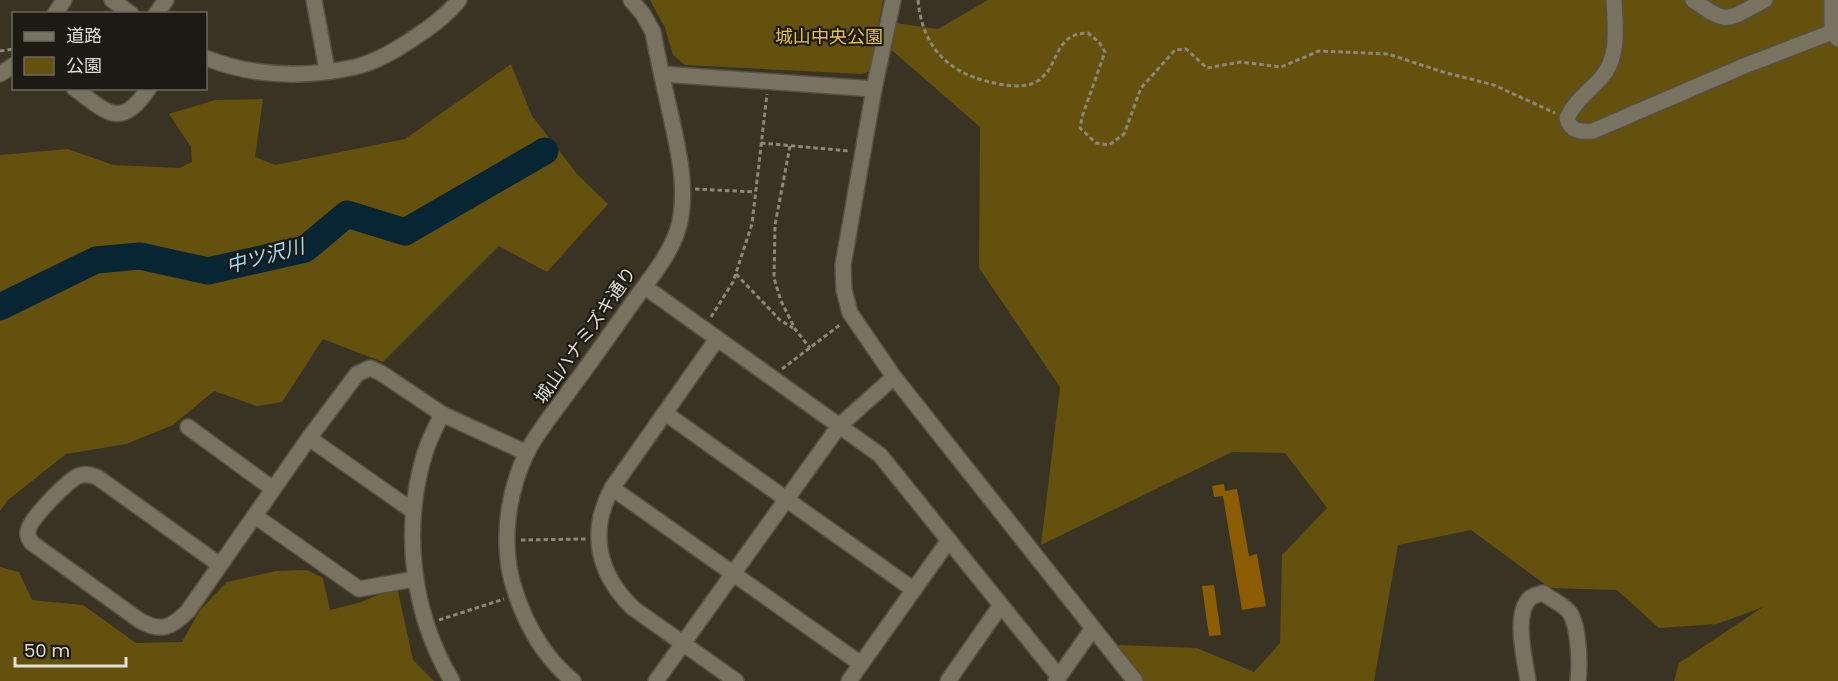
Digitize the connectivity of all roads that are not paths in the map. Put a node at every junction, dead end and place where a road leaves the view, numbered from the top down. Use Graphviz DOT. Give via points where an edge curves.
graph roads {
  1 [pos="112,0"];
  2 [pos="314,0"];
  3 [pos="459,0"];
  4 [pos="631,0"];
  5 [pos="893,0"];
  6 [pos="1614,0"];
  7 [pos="1693,0"];
  8 [pos="1766,0"];
  9 [pos="1832,0"];
  10 [pos="128,12"];
  11 [pos="1835,36"];
  12 [pos="207,58"];
  13 [pos="327,70"];
  14 [pos="662,74"];
  15 [pos="874,89"];
  16 [pos="77,90"];
  17 [pos="147,90"];
  18 [pos="645,286"];
  19 [pos="717,339"];
  20 [pos="894,377"];
  21 [pos="665,413"];
  22 [pos="442,414"];
  23 [pos="839,426"];
  24 [pos="188,427"];
  25 [pos="309,438"];
  26 [pos="527,453"];
  27 [pos="612,488"];
  28 [pos="273,489"];
  29 [pos="787,500"];
  30 [pos="413,511"];
  31 [pos="255,516"];
  32 [pos="949,540"];
  33 [pos="220,565"];
  34 [pos="734,574"];
  35 [pos="415,579"];
  36 [pos="914,590"];
  37 [pos="1001,605"];
  38 [pos="1094,628"];
  39 [pos="683,644"];
  40 [pos="861,664"];
  41 [pos="1058,679"];
  42 [pos="452,681"];
  43 [pos="573,681"];
  44 [pos="656,681"];
  45 [pos="735,681"];
  46 [pos="849,681"];
  47 [pos="948,681"];
  48 [pos="1135,681"];
  49 [pos="1528,681"];
  50 [pos="1578,681"];
  1 -- 10 [label="street"];
  2 -- 13 [label="street"];
  3 -- 13 [label="street" via="431,27 398,49 357,66"];
  4 -- 14 [label="street, 城山ハナミズキ通り" via="653,32"];
  5 -- 15 [label="street"];
  6 -- 11 [label="street" via="1615,49 1609,66 1572,107 1567,118 1580,132 1593,131 1744,66"];
  7 -- 8 [label="street" via="1720,18 1736,16"];
  9 -- 11 [label="street"];
  12 -- 13 [label="street" via="260,73 290,75"];
  14 -- 15 [label="street"];
  14 -- 18 [label="street, 城山ハナミズキ通り" via="680,159 681,211 669,249"];
  15 -- 20 [label="street" via="843,265 844,290 852,316"];
  16 -- 17 [label="street" via="117,115 133,108"];
  18 -- 19 [label="street"];
  18 -- 26 [label="street, 城山ハナミズキ通り"];
  19 -- 21 [label="street"];
  19 -- 23 [label="street"];
  20 -- 23 [label="street"];
  20 -- 38 [label="street"];
  21 -- 27 [label="street"];
  21 -- 29 [label="street"];
  22 -- 25 [label="street" via="370,368 357,374"];
  22 -- 26 [label="street"];
  22 -- 30 [label="street" via="424,453"];
  23 -- 29 [label="street"];
  23 -- 32 [label="street" via="880,455"];
  24 -- 28 [label="street"];
  25 -- 28 [label="street"];
  25 -- 30 [label="street"];
  26 -- 43 [label="street, 城山ハナミズキ通り" via="509,509 508,559 516,595 533,633"];
  27 -- 34 [label="street"];
  27 -- 39 [label="street" via="602,509 598,538 603,564 620,596"];
  28 -- 31 [label="street"];
  29 -- 34 [label="street"];
  29 -- 36 [label="street"];
  30 -- 35 [label="street"];
  31 -- 33 [label="street"];
  31 -- 35 [label="street" via="359,589"];
  32 -- 36 [label="street"];
  32 -- 37 [label="street"];
  33 -- 33 [label="street" via="175,624 150,627 32,543 28,531 45,505 79,476 89,474"];
  34 -- 39 [label="street"];
  34 -- 40 [label="street"];
  35 -- 42 [label="street" via="426,625"];
  36 -- 40 [label="street"];
  37 -- 41 [label="street"];
  37 -- 47 [label="street"];
  38 -- 41 [label="street"];
  38 -- 48 [label="street"];
  39 -- 44 [label="street"];
  39 -- 45 [label="street"];
  40 -- 46 [label="street"];
  49 -- 50 [label="street" via="1522,611 1530,597 1543,593 1570,613 1577,636"];
}
